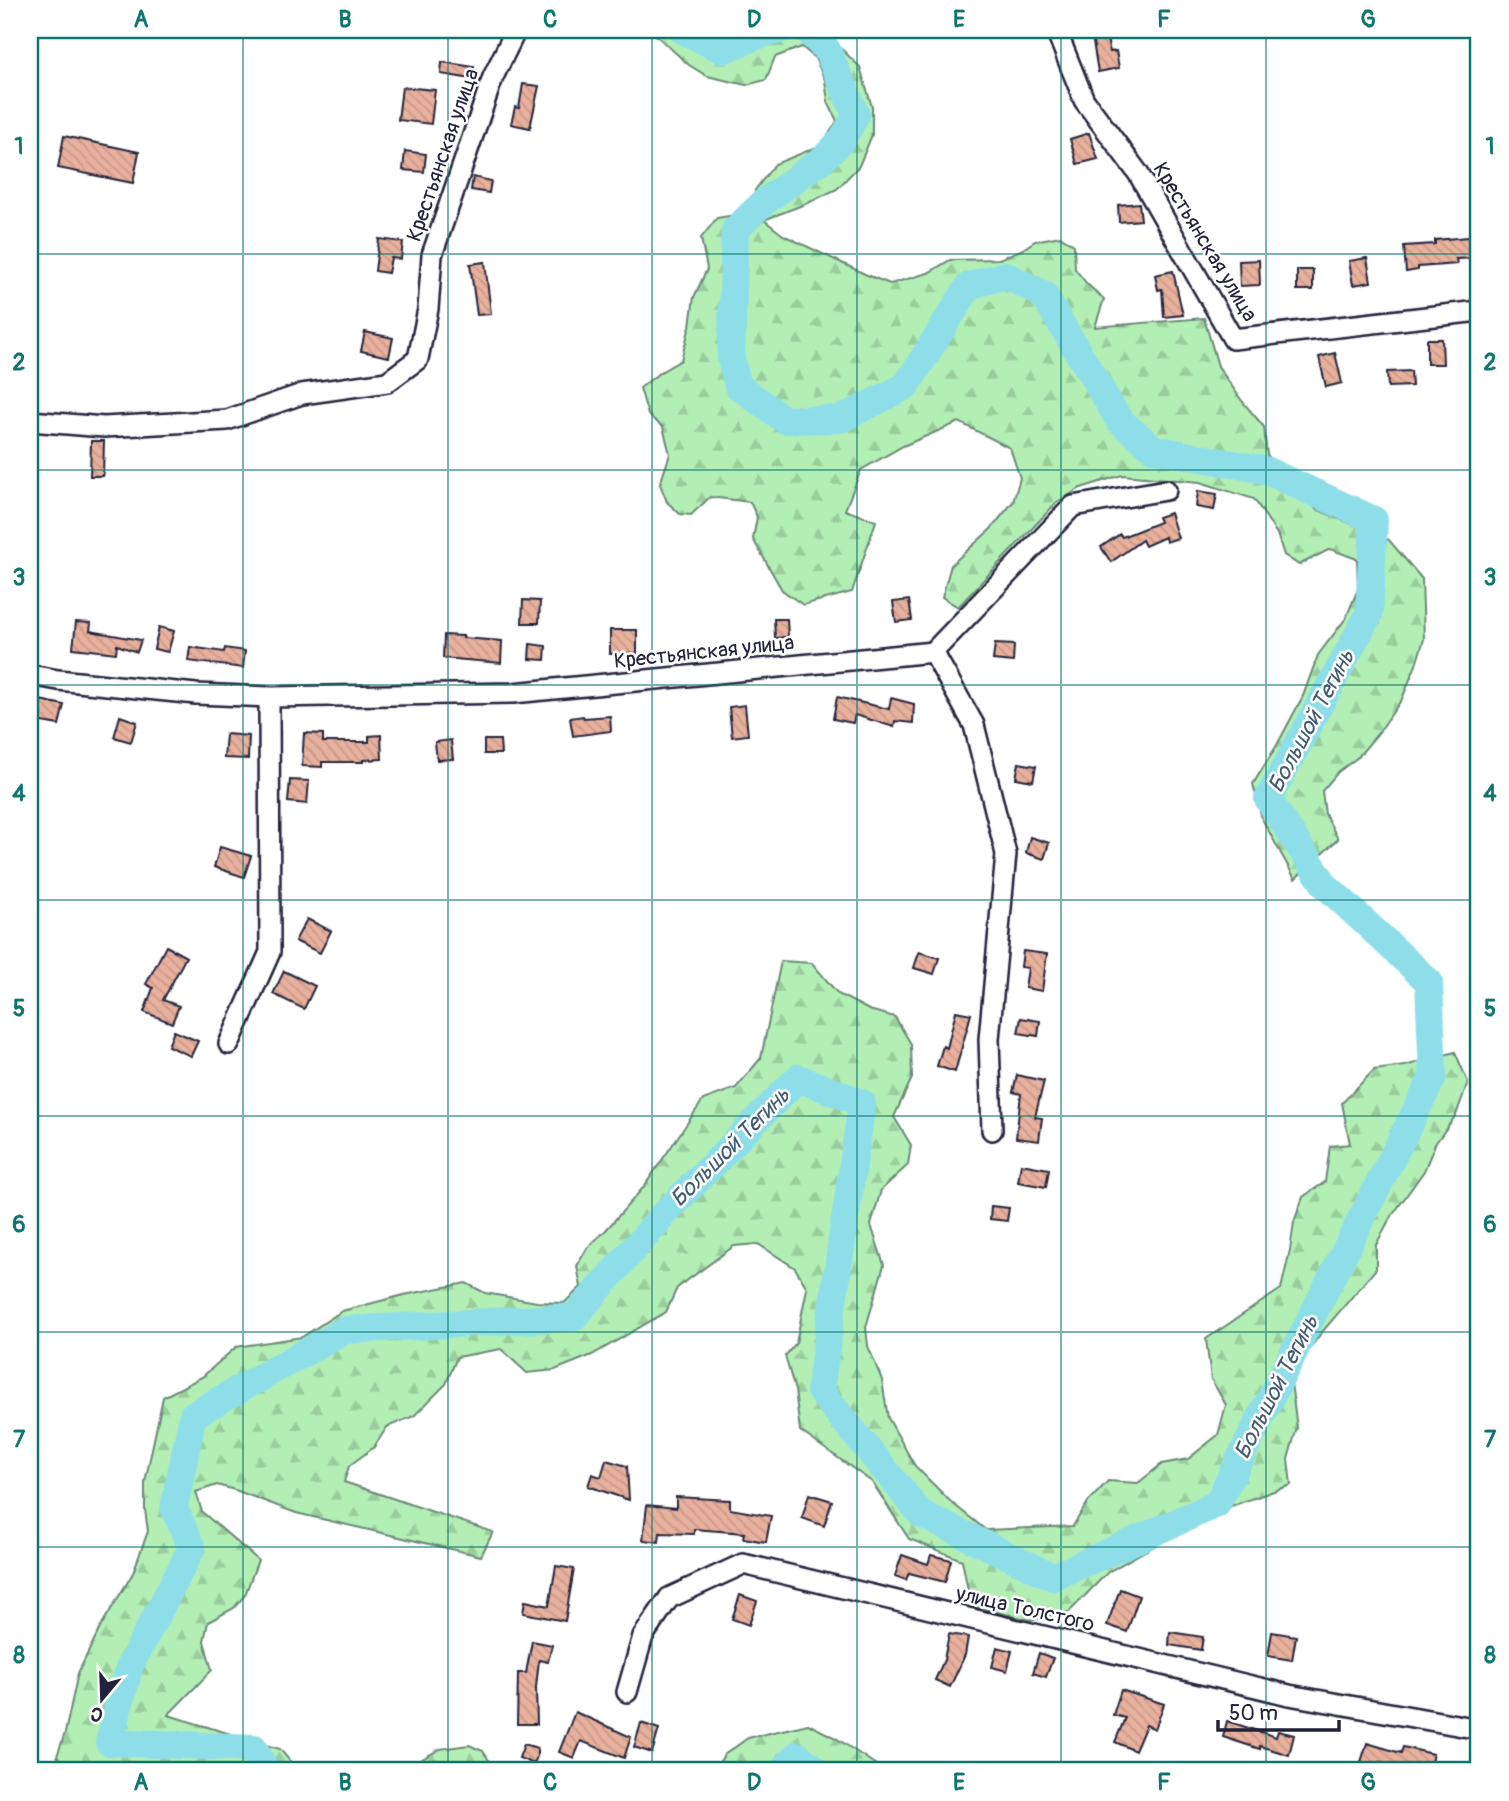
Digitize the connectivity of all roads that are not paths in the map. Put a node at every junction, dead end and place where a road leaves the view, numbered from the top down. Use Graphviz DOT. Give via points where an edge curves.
graph roads {
  1 [pos="516,30"];
  2 [pos="1056,30"];
  3 [pos="1479,311"];
  4 [pos="30,421"];
  5 [pos="1166,490"];
  6 [pos="933,652"];
  7 [pos="30,675"];
  8 [pos="269,697"];
  9 [pos="229,1044"];
  10 [pos="992,1130"];
  11 [pos="627,1692"];
  12 [pos="1479,1729"];
  1 -- 4 [label="street, Крестьянская улица" via="494,77 432,255 418,359 387,382 302,394 227,421 104,427"];
  2 -- 3 [label="street, Крестьянская улица" via="1084,100 1138,173 1233,339"];
  5 -- 6 [label="street" via="1073,506"];
  6 -- 8 [label="street, Крестьянская улица" via="513,693"];
  6 -- 10 [label="street" via="974,725 1006,854 989,1039"];
  7 -- 8 [label="street, Крестьянская улица" via="197,694"];
  8 -- 9 [label="street" via="270,952"];
  11 -- 12 [label="street, улица Толстого" via="643,1636 669,1598 743,1564 1289,1695"];
}
